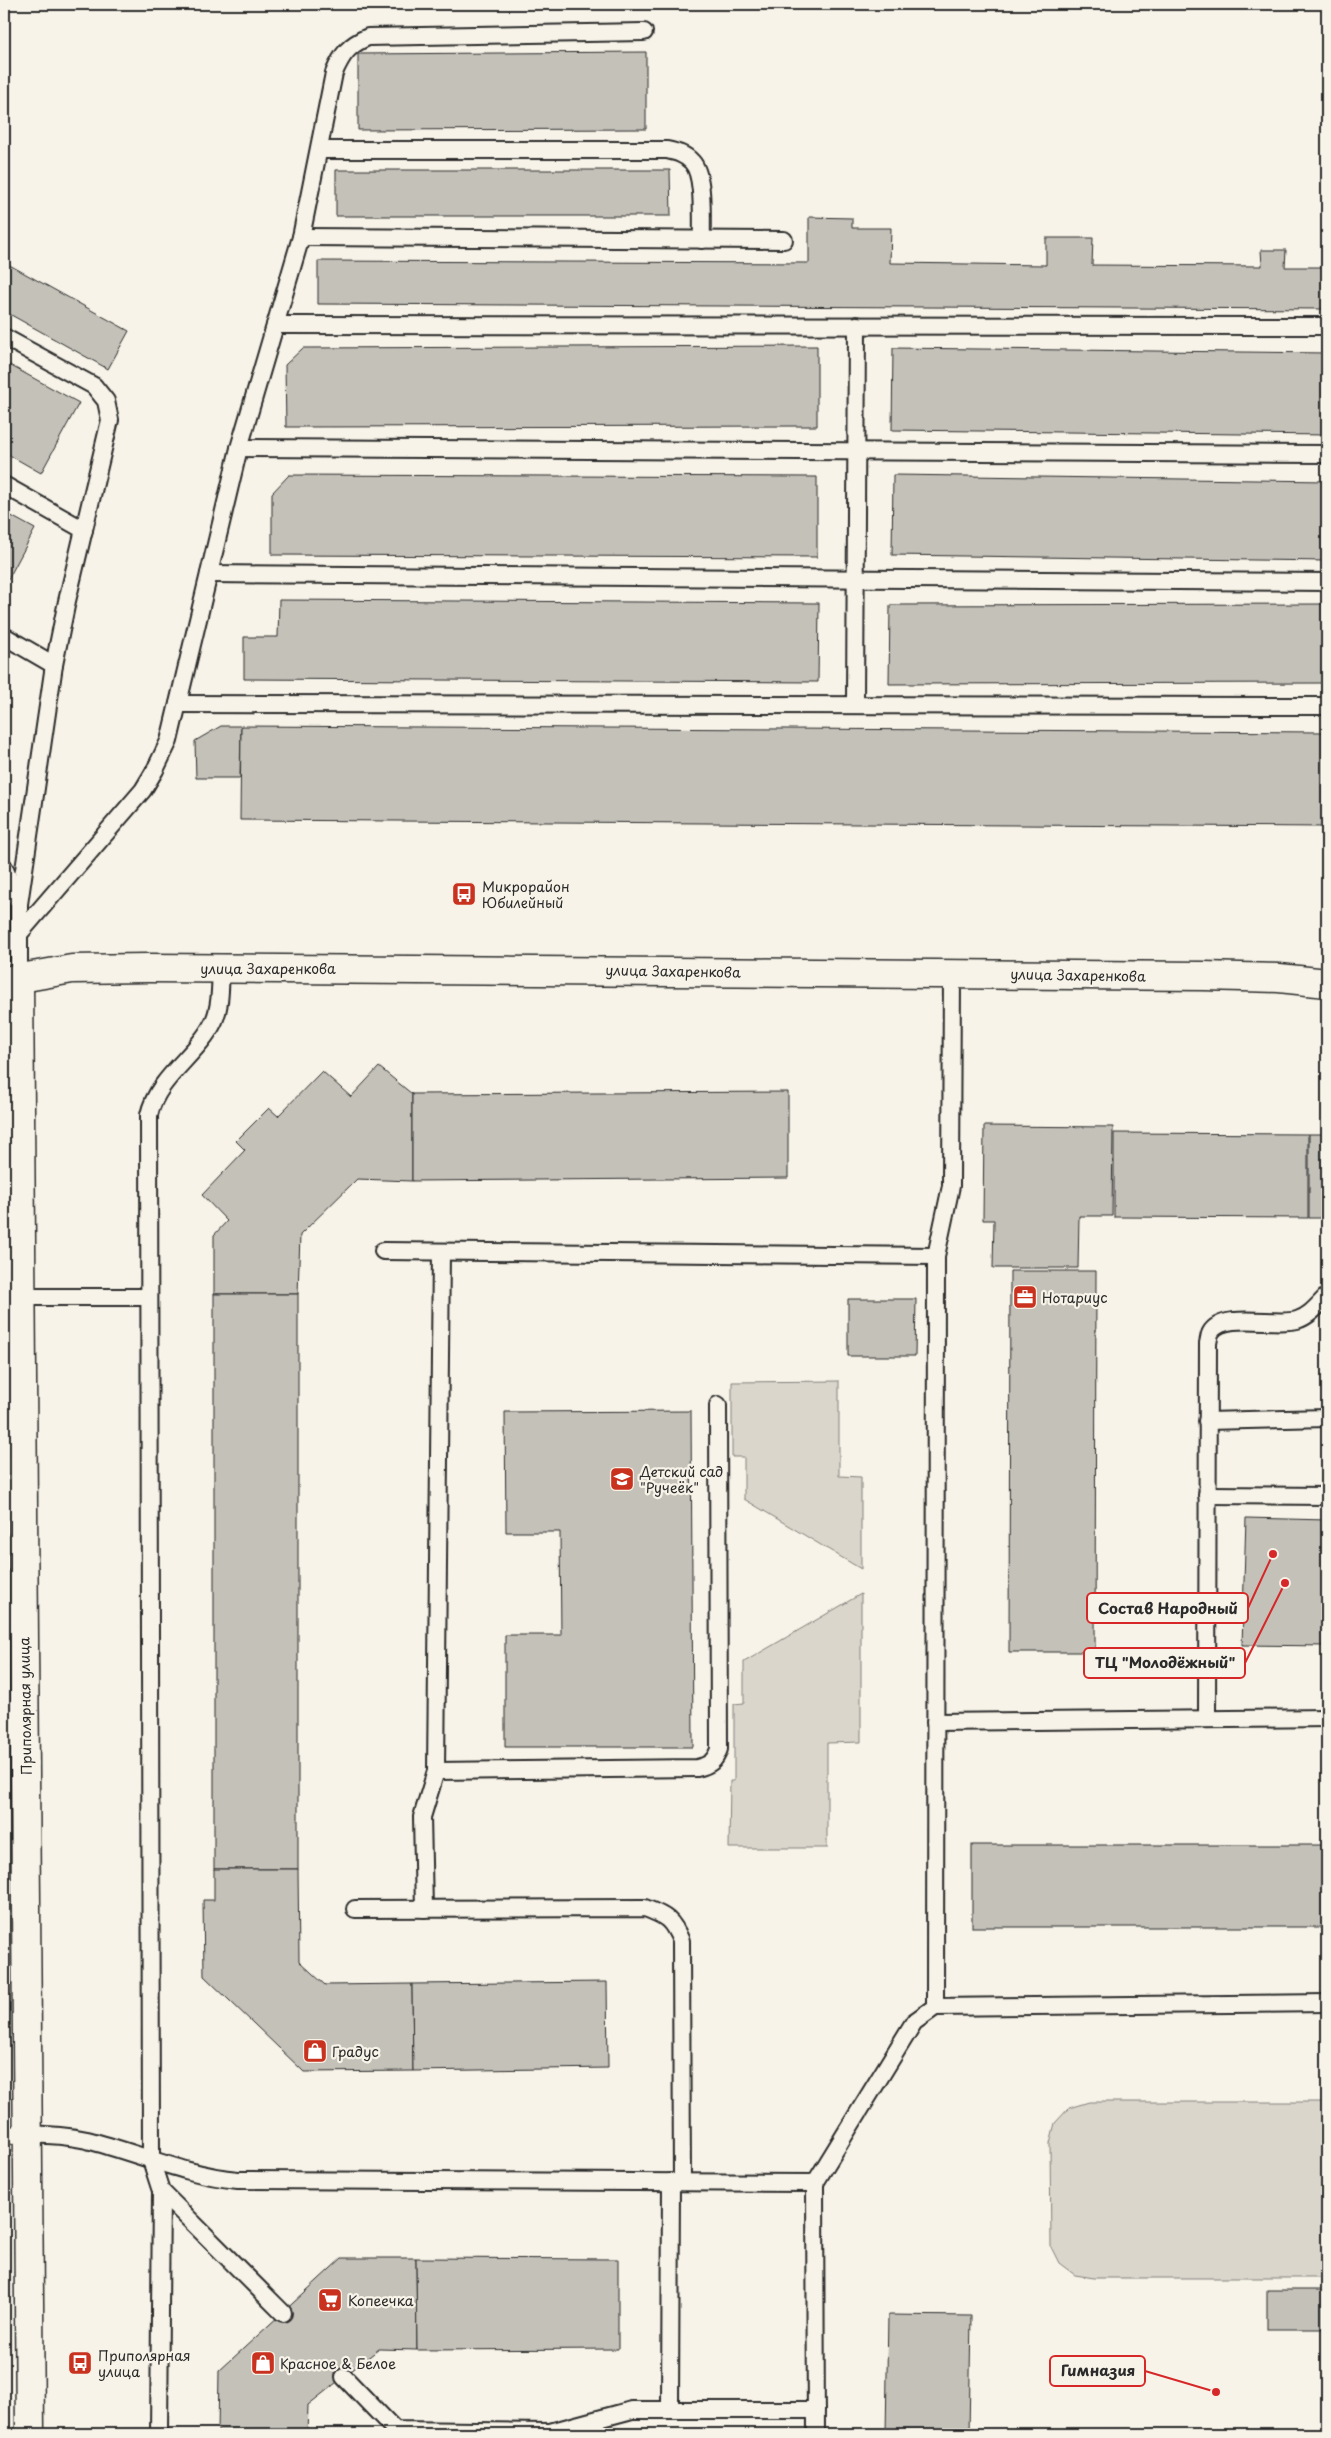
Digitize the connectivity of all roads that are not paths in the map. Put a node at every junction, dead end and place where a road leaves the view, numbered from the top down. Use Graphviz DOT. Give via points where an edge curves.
graph roads {
  1 [pos="644,32"];
  2 [pos="319,150"];
  3 [pos="301,237"];
  4 [pos="702,240"];
  5 [pos="784,240"];
  6 [pos="275,325"];
  7 [pos="857,326"];
  8 [pos="1327,326"];
  9 [pos="4,337"];
  10 [pos="239,448"];
  11 [pos="857,451"];
  12 [pos="1327,454"];
  13 [pos="4,485"];
  14 [pos="84,530"];
  15 [pos="209,574"];
  16 [pos="856,579"];
  17 [pos="1327,582"];
  18 [pos="4,636"];
  19 [pos="54,665"];
  20 [pos="178,704"];
  21 [pos="855,705"];
  22 [pos="1327,706"];
  23 [pos="4,867"];
  24 [pos="19,904"];
  25 [pos="19,934"];
  26 [pos="221,968"];
  27 [pos="952,974"];
  28 [pos="11,979"];
  29 [pos="1327,983"];
  30 [pos="12,1140"];
  31 [pos="383,1251"];
  32 [pos="441,1252"];
  33 [pos="936,1256"];
  34 [pos="13,1260"];
  35 [pos="22,1297"];
  36 [pos="149,1297"];
  37 [pos="1327,1297"];
  38 [pos="718,1404"];
  39 [pos="1327,1418"];
  40 [pos="1207,1421"];
  41 [pos="13,1466"];
  42 [pos="1207,1495"];
  43 [pos="1327,1496"];
  44 [pos="1208,1718"];
  45 [pos="1327,1718"];
  46 [pos="935,1722"];
  47 [pos="436,1770"];
  48 [pos="355,1909"];
  49 [pos="424,1909"];
  50 [pos="1327,2003"];
  51 [pos="935,2007"];
  52 [pos="16,2134"];
  53 [pos="151,2160"];
  54 [pos="676,2182"];
  55 [pos="815,2183"];
  56 [pos="161,2191"];
  57 [pos="283,2313"];
  58 [pos="344,2377"];
  59 [pos="670,2408"];
  60 [pos="816,2410"];
  61 [pos="30,2434"];
  62 [pos="159,2434"];
  63 [pos="816,2434"];
  1 -- 2 [label="lane" via="368,37 354,42 341,54 334,73"];
  2 -- 3 [label="lane"];
  2 -- 4 [label="lane" via="667,150 684,155 693,163 700,178"];
  3 -- 4 [label="lane"];
  3 -- 6 [label="lane"];
  4 -- 5 [label="lane"];
  6 -- 7 [label="lane"];
  6 -- 10 [label="lane"];
  7 -- 8 [label="lane"];
  7 -- 11 [label="lane"];
  9 -- 14 [label="lane" via="94,386 106,402 110,420"];
  10 -- 11 [label="lane"];
  10 -- 15 [label="lane"];
  11 -- 12 [label="lane"];
  11 -- 16 [label="lane"];
  13 -- 14 [label="lane"];
  14 -- 19 [label="lane"];
  15 -- 16 [label="lane"];
  15 -- 20 [label="lane"];
  16 -- 17 [label="lane"];
  16 -- 21 [label="lane"];
  18 -- 19 [label="lane"];
  19 -- 24 [label="lane"];
  20 -- 21 [label="lane"];
  20 -- 25 [label="lane" via="169,741 142,790"];
  21 -- 22 [label="lane"];
  23 -- 24 [label="lane"];
  24 -- 25 [label="lane"];
  25 -- 28 [label="lane"];
  26 -- 27 [label="street, улица Захаренкова"];
  26 -- 28 [label="street, улица Захаренкова" via="92,968"];
  26 -- 36 [label="lane" via="215,1019 156,1095 148,1115"];
  27 -- 29 [label="street, улица Захаренкова" via="1204,976"];
  27 -- 33 [label="lane" via="951,1186"];
  28 -- 30 [label="street, Приполярная улица"];
  30 -- 34 [label="street, Приполярная улица"];
  31 -- 32 [label="lane"];
  32 -- 33 [label="lane"];
  32 -- 47 [label="lane"];
  33 -- 46 [label="lane"];
  34 -- 35 [label="street, Приполярная улица"];
  35 -- 36 [label="lane"];
  35 -- 41 [label="street, Приполярная улица"];
  36 -- 53 [label="lane"];
  37 -- 40 [label="lane" via="1307,1316 1295,1321 1230,1321 1211,1332 1208,1343"];
  38 -- 47 [label="lane" via="720,1749 715,1758 708,1766 697,1768"];
  39 -- 40 [label="lane"];
  40 -- 42 [label="lane"];
  41 -- 52 [label="street, Приполярная улица"];
  42 -- 43 [label="lane"];
  42 -- 44 [label="lane"];
  44 -- 45 [label="lane"];
  44 -- 46 [label="lane"];
  46 -- 51 [label="lane"];
  47 -- 49 [label="lane" via="422,1817"];
  48 -- 49 [label="lane"];
  49 -- 54 [label="lane" via="645,1908 664,1915 675,1925 681,1941"];
  50 -- 51 [label="lane"];
  51 -- 55 [label="lane" via="914,2022"];
  52 -- 53 [label="lane" via="86,2140"];
  52 -- 61 [label="street, Приполярная улица"];
  53 -- 54 [label="lane" via="207,2177 238,2180"];
  53 -- 56 [label="lane"];
  54 -- 55 [label="lane"];
  54 -- 59 [label="lane"];
  55 -- 60 [label="lane"];
  56 -- 57 [label="lane"];
  56 -- 62 [label="lane"];
  58 -- 59 [label="lane" via="396,2430 550,2432 632,2410"];
  59 -- 60 [label="lane"];
  60 -- 63 [label="lane"];
}
